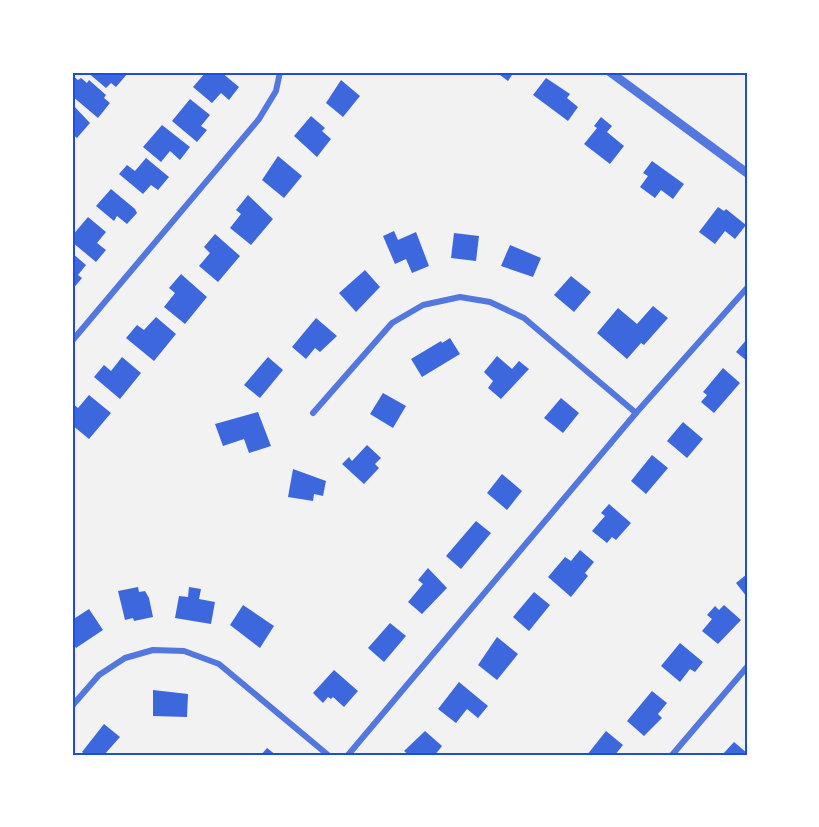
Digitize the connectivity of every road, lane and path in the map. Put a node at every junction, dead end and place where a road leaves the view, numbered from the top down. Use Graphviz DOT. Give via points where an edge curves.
graph roads {
  1 [pos="280,72"];
  2 [pos="610,72"];
  3 [pos="747,173"];
  4 [pos="747,288"];
  5 [pos="72,341"];
  6 [pos="313,413"];
  7 [pos="636,413"];
  8 [pos="747,667"];
  9 [pos="72,706"];
  10 [pos="328,755"];
  11 [pos="348,755"];
  12 [pos="672,755"];
  1 -- 5 [label="street" via="276,91 259,119"];
  2 -- 3 [label="street"];
  4 -- 7 [label="street"];
  6 -- 7 [label="street" via="392,323 423,305 460,297 490,302 524,318"];
  7 -- 11 [label="street"];
  8 -- 12 [label="street"];
  9 -- 10 [label="street" via="99,675 124,658 153,650 184,651 219,664"];
}
